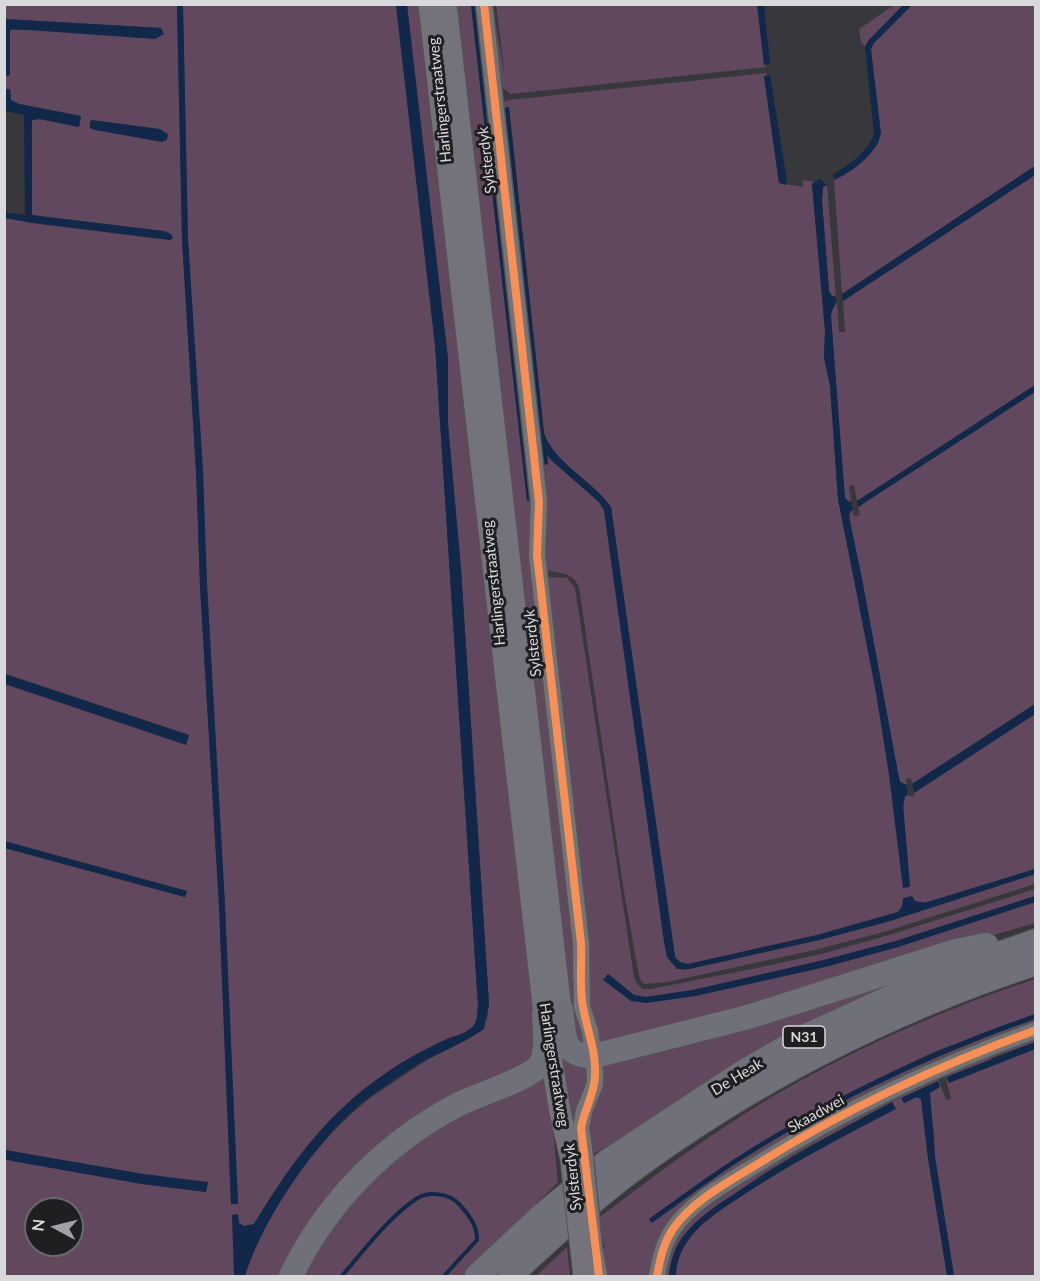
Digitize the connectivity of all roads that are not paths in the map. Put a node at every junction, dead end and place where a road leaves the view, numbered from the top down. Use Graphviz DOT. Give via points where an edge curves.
graph roads {
  1 [pos="429,4"];
  2 [pos="446,4"];
  3 [pos="484,4"];
  4 [pos="1035,935"];
  5 [pos="1035,941"];
  6 [pos="1035,963"];
  7 [pos="553,1012"];
  8 [pos="1035,1030"];
  9 [pos="594,1056"];
  10 [pos="808,1060"];
  11 [pos="577,1154"];
  12 [pos="587,1261"];
  13 [pos="291,1276"];
  14 [pos="477,1276"];
  15 [pos="510,1276"];
  16 [pos="530,1276"];
  17 [pos="598,1276"];
  18 [pos="657,1276"];
  1 -- 7 [label="main road, Harlingerstraatweg"];
  2 -- 7 [label="main road, Harlingerstraatweg"];
  3 -- 9 [label="street, Sylsterdyk" via="539,502 537,555 581,943 582,1007"];
  4 -- 9 [label="highway, N31" via="956,951 748,1017"];
  5 -- 14 [label="highway, De Heak / N31" via="942,974 806,1036 740,1074 608,1161"];
  6 -- 10 [label="highway, De Heak / N31" via="927,1003"];
  7 -- 9 [label="highway" via="571,1051"];
  7 -- 11 [label="main road, Harlingerstraatweg"];
  7 -- 13 [label="highway" via="540,1064 522,1077 431,1120 385,1153 334,1206"];
  8 -- 18 [label="street, Skaadwei" via="935,1069 863,1103 735,1178 695,1205 673,1229 662,1250"];
  9 -- 11 [label="street, Sylsterdyk" via="595,1084 584,1111"];
  10 -- 15 [label="highway, De Heak / N31" via="713,1115 622,1178"];
  10 -- 16 [label="highway, N31" via="621,1196"];
  11 -- 12 [label="main road, Harlingerstraatweg, bridge"];
  12 -- 17 [label="street"];
}
